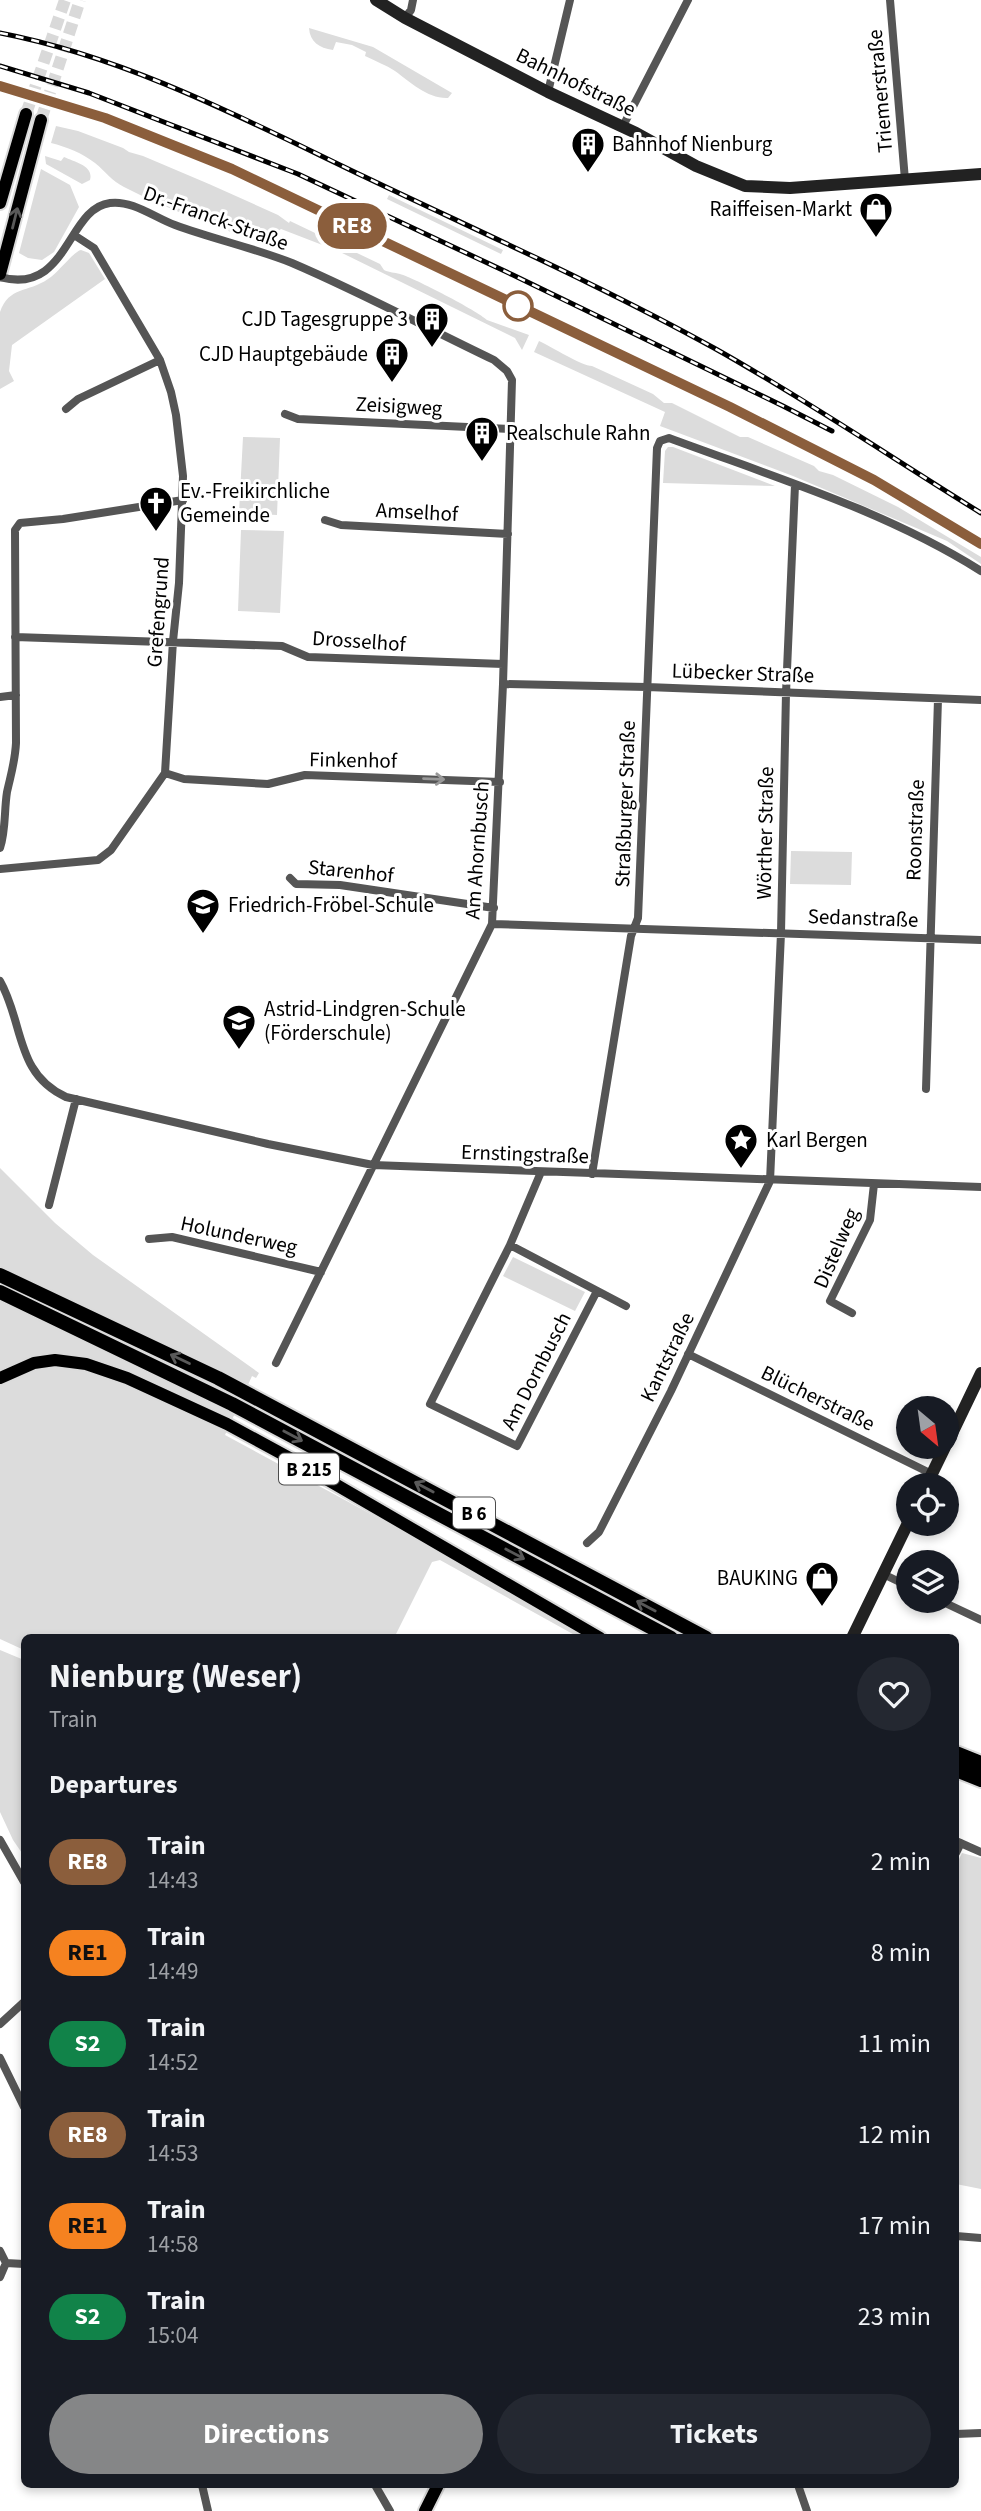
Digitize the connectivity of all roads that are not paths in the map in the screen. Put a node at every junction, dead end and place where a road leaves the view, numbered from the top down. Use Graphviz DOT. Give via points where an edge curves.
graph roads {
  1 [pos="376,0"];
  2 [pos="413,0"];
  3 [pos="570,0"];
  4 [pos="688,0"];
  5 [pos="890,0"];
  6 [pos="405,18"];
  7 [pos="548,92"];
  8 [pos="26,114"];
  9 [pos="41,120"];
  10 [pos="623,126"];
  11 [pos="981,174"];
  12 [pos="905,180"];
  13 [pos="0,203"];
  14 [pos="74,235"];
  15 [pos="0,276"];
  16 [pos="160,360"];
  17 [pos="510,376"];
  18 [pos="66,409"];
  19 [pos="285,414"];
  20 [pos="512,429"];
  21 [pos="795,485"];
  22 [pos="183,500"];
  23 [pos="325,520"];
  24 [pos="508,534"];
  25 [pos="981,571"];
  26 [pos="15,637"];
  27 [pos="173,641"];
  28 [pos="503,664"];
  29 [pos="503,684"];
  30 [pos="647,687"];
  31 [pos="786,693"];
  32 [pos="16,695"];
  33 [pos="0,697"];
  34 [pos="938,699"];
  35 [pos="981,700"];
  36 [pos="165,773"];
  37 [pos="500,782"];
  38 [pos="0,848"];
  39 [pos="0,869"];
  40 [pos="289,878"];
  41 [pos="494,908"];
  42 [pos="492,924"];
  43 [pos="634,928"];
  44 [pos="780,933"];
  45 [pos="929,939"];
  46 [pos="981,940"];
  47 [pos="0,981"];
  48 [pos="926,1088"];
  49 [pos="76,1099"];
  50 [pos="373,1165"];
  51 [pos="541,1172"];
  52 [pos="592,1174"];
  53 [pos="770,1181"];
  54 [pos="874,1184"];
  55 [pos="981,1187"];
  56 [pos="49,1205"];
  57 [pos="149,1239"];
  58 [pos="510,1245"];
  59 [pos="321,1272"];
  60 [pos="0,1275"];
  61 [pos="597,1290"];
  62 [pos="0,1292"];
  63 [pos="0,1304"];
  64 [pos="626,1306"];
  65 [pos="42,1312"];
  66 [pos="852,1313"];
  67 [pos="688,1354"];
  68 [pos="276,1363"];
  69 [pos="981,1373"];
  70 [pos="0,1378"];
  71 [pos="959,1419"];
  72 [pos="916,1473"];
  73 [pos="902,1536"];
  74 [pos="587,1543"];
  75 [pos="883,1574"];
  76 [pos="896,1580"];
  77 [pos="959,1610"];
  78 [pos="981,1620"];
  79 [pos="593,1634"];
  80 [pos="664,1634"];
  81 [pos="698,1634"];
  82 [pos="854,1634"];
  83 [pos="959,1754"];
  84 [pos="959,1763"];
  85 [pos="981,1763"];
  86 [pos="959,1771"];
  87 [pos="981,1771"];
  88 [pos="981,1780"];
  89 [pos="0,1840"];
  90 [pos="959,1842"];
  91 [pos="981,1852"];
  92 [pos="21,1877"];
  93 [pos="21,2006"];
  94 [pos="0,2024"];
  95 [pos="0,2058"];
  96 [pos="21,2101"];
  97 [pos="959,2236"];
  98 [pos="981,2238"];
  99 [pos="0,2251"];
  100 [pos="6,2263"];
  101 [pos="21,2264"];
  102 [pos="0,2277"];
  103 [pos="981,2433"];
  104 [pos="959,2434"];
  105 [pos="203,2488"];
  106 [pos="377,2488"];
  107 [pos="436,2488"];
  108 [pos="799,2488"];
  109 [pos="208,2511"];
  110 [pos="390,2511"];
  111 [pos="425,2511"];
  112 [pos="807,2511"];
  1 -- 6 [label="main road, Bahnhofstraße"];
  2 -- 6 [label="street"];
  3 -- 7 [label="street"];
  4 -- 10 [label="street"];
  5 -- 12 [label="street, Triemerstraße"];
  6 -- 7 [label="main road, Bahnhofstraße"];
  7 -- 10 [label="main road, Bahnhofstraße"];
  8 -- 13 [label="main road"];
  15 -- 9 [label="main road, one-way"];
  10 -- 12 [label="main road, Bahnhofstraße" via="696,166 745,186 790,188"];
  11 -- 12 [label="main road, Bahnhofstraße"];
  14 -- 15 [label="street, Dr.-Franck-Straße" via="60,256 40,273 19,279"];
  14 -- 16 [label="street, Grefengrund" via="94,248"];
  14 -- 17 [label="street, Dr.-Franck-Straße" via="100,205 134,206 177,226 289,262 494,360"];
  16 -- 18 [label="street"];
  16 -- 22 [label="street, Grefengrund" via="176,415"];
  17 -- 20 [label="street, Am Ahornbusch"];
  19 -- 20 [label="street, Zeisigweg" via="298,419"];
  20 -- 24 [label="street, Am Ahornbusch"];
  21 -- 25 [label="street" via="944,548"];
  21 -- 30 [label="street, Straßburger Straße" via="669,438 660,441"];
  21 -- 31 [label="street, Wörther Straße"];
  22 -- 26 [label="street" via="20,523 15,530"];
  22 -- 27 [label="street, Grefengrund"];
  23 -- 24 [label="street, Amselhof" via="341,526"];
  24 -- 28 [label="street, Am Ahornbusch"];
  26 -- 27 [label="street, Drosselhof"];
  26 -- 32 [label="street"];
  27 -- 28 [label="street, Drosselhof" via="282,646 308,657"];
  27 -- 36 [label="street, Grefengrund"];
  28 -- 29 [label="street, Am Ahornbusch"];
  29 -- 30 [label="street, Lübecker Straße"];
  29 -- 37 [label="street, Am Ahornbusch"];
  30 -- 31 [label="street, Lübecker Straße"];
  30 -- 43 [label="street, Straßburger Straße"];
  31 -- 34 [label="street, Lübecker Straße"];
  31 -- 44 [label="street, Wörther Straße"];
  32 -- 33 [label="street"];
  32 -- 38 [label="street" via="15,767"];
  34 -- 35 [label="street, Lübecker Straße"];
  34 -- 45 [label="street, Roonstraße"];
  36 -- 37 [label="street, Finkenhof, one-way" via="184,779 268,784 305,775"];
  36 -- 39 [label="street" via="111,850 98,860"];
  37 -- 41 [label="street, Am Ahornbusch"];
  40 -- 41 [label="street, Starenhof" via="296,884 340,885"];
  41 -- 42 [label="street, Am Ahornbusch"];
  42 -- 43 [label="street, Sedanstraße"];
  42 -- 50 [label="street, Am Ahornbusch"];
  43 -- 44 [label="street, Sedanstraße"];
  43 -- 52 [label="street, Straßburger Straße"];
  44 -- 45 [label="street, Sedanstraße"];
  44 -- 53 [label="street, Wörther Straße"];
  45 -- 46 [label="street, Sedanstraße"];
  45 -- 48 [label="street, Roonstraße"];
  47 -- 49 [label="street, Ernstingstraße" via="35,1073 48,1089"];
  49 -- 50 [label="street, Ernstingstraße"];
  49 -- 56 [label="street"];
  50 -- 51 [label="street, Ernstingstraße"];
  50 -- 59 [label="street, Am Ahornbusch"];
  51 -- 52 [label="street, Ernstingstraße"];
  51 -- 58 [label="street, Am Dornbusch"];
  52 -- 53 [label="street, Ernstingstraße"];
  53 -- 54 [label="street, Ernstingstraße"];
  53 -- 67 [label="street, Kantstraße"];
  54 -- 55 [label="street, Ernstingstraße"];
  54 -- 66 [label="street, Distelweg" via="870,1220 830,1301"];
  57 -- 59 [label="street, Holunderweg" via="172,1237"];
  58 -- 61 [label="street"];
  58 -- 61 [label="street, Am Dornbusch" via="430,1404 517,1446"];
  59 -- 68 [label="street, Am Ahornbusch"];
  81 -- 60 [label="highway, B 6, one-way" via="218,1378"];
  61 -- 64 [label="street"];
  62 -- 65 [label="highway, B 6"];
  63 -- 65 [label="highway"];
  65 -- 80 [label="highway, B 6, one-way" via="233,1404"];
  67 -- 72 [label="street, Blücherstraße"];
  67 -- 74 [label="street, Kantstraße" via="599,1532"];
  69 -- 71 [label="main road"];
  70 -- 79 [label="main road, B 215" via="34,1363 55,1360 86,1364 139,1383 297,1462"];
  73 -- 75 [label="main road"];
  75 -- 76 [label="street"];
  75 -- 82 [label="main road"];
  77 -- 78 [label="street"];
  83 -- 85 [label="highway"];
  84 -- 87 [label="main road"];
  86 -- 88 [label="highway"];
  89 -- 92 [label="street"];
  90 -- 91 [label="street"];
  93 -- 94 [label="street"];
  95 -- 96 [label="street"];
  97 -- 98 [label="street"];
  99 -- 100 [label="street"];
  100 -- 101 [label="street"];
  100 -- 102 [label="street"];
  103 -- 104 [label="street"];
  105 -- 109 [label="street"];
  106 -- 110 [label="street"];
  107 -- 111 [label="main road"];
  108 -- 112 [label="street"];
}
